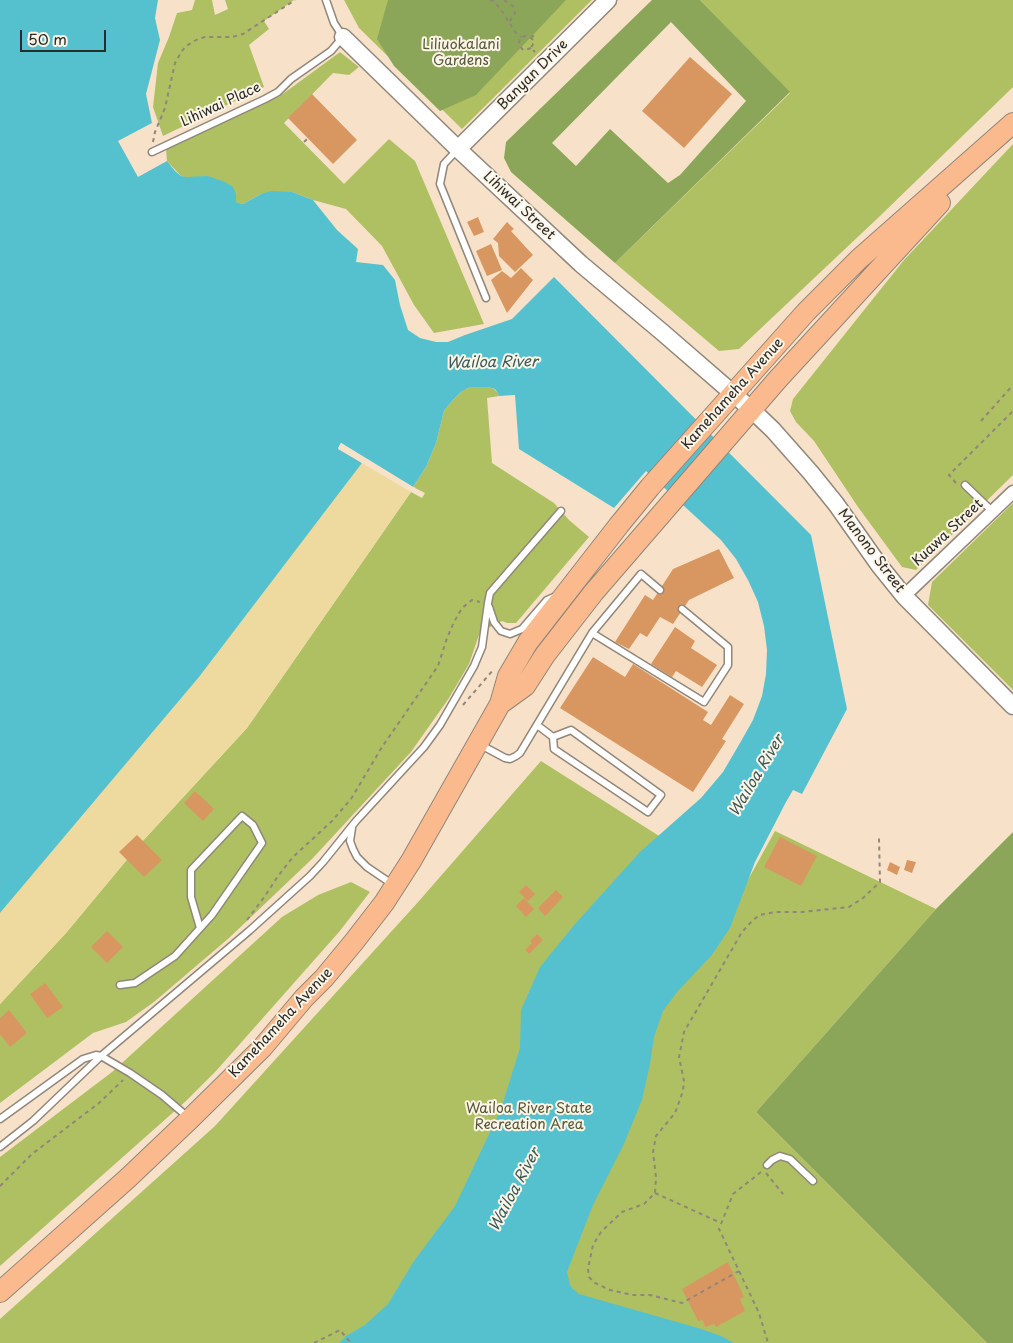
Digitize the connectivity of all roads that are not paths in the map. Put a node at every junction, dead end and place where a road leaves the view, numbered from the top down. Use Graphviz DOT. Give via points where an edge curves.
graph roads {
  1 [pos="326,0"];
  2 [pos="608,0"];
  3 [pos="343,37"];
  4 [pos="1013,123"];
  5 [pos="458,149"];
  6 [pos="152,152"];
  7 [pos="486,298"];
  8 [pos="733,393"];
  9 [pos="752,410"];
  10 [pos="964,487"];
  11 [pos="1013,492"];
  12 [pos="562,511"];
  13 [pos="993,512"];
  14 [pos="569,590"];
  15 [pos="660,590"];
  16 [pos="904,596"];
  17 [pos="488,603"];
  18 [pos="682,609"];
  19 [pos="592,633"];
  20 [pos="500,704"];
  21 [pos="1013,706"];
  22 [pos="537,725"];
  23 [pos="553,737"];
  24 [pos="478,744"];
  25 [pos="356,821"];
  26 [pos="396,886"];
  27 [pos="200,928"];
  28 [pos="120,985"];
  29 [pos="101,1056"];
  30 [pos="0,1119"];
  31 [pos="190,1119"];
  32 [pos="0,1147"];
  33 [pos="768,1164"];
  34 [pos="813,1181"];
  35 [pos="0,1292"];
  1 -- 3 [label="lane, Lihiwai Street"];
  2 -- 5 [label="street, Banyan Drive"];
  3 -- 5 [label="street, Lihiwai Street"];
  3 -- 6 [label="lane, Lihiwai Place" via="331,51 265,100"];
  4 -- 8 [label="main road, Kamehameha Avenue" via="859,259"];
  4 -- 9 [label="main road, Kamehameha Avenue"];
  5 -- 7 [label="lane" via="444,164 440,184"];
  5 -- 8 [label="street, Lihiwai Street" via="581,264"];
  8 -- 9 [label="street, Manono Street"];
  8 -- 14 [label="main road, Kamehameha Avenue" via="650,487"];
  9 -- 16 [label="street, Manono Street" via="811,473"];
  9 -- 20 [label="main road, Kamehameha Avenue" via="594,592 525,686"];
  10 -- 13 [label="lane"];
  11 -- 13 [label="street, Kuawa Street"];
  12 -- 17 [label="lane" via="490,593"];
  13 -- 16 [label="street, Kuawa Street"];
  14 -- 17 [label="lane" via="547,600 522,629 510,634 501,631 494,622"];
  14 -- 20 [label="main road, Kamehameha Avenue" via="518,658 508,676"];
  15 -- 19 [label="lane" via="641,574"];
  16 -- 21 [label="street, Manono Street"];
  17 -- 25 [label="lane" via="482,647 440,726"];
  18 -- 19 [label="lane" via="728,647 728,665 704,702"];
  19 -- 22 [label="lane"];
  20 -- 24 [label="main road, Kamehameha Avenue"];
  22 -- 23 [label="lane"];
  22 -- 24 [label="lane" via="520,753 510,759"];
  23 -- 23 [label="lane" via="554,749 648,812 662,795 571,730"];
  24 -- 26 [label="main road, Kamehameha Avenue"];
  25 -- 26 [label="lane" via="350,837 355,853 363,864"];
  25 -- 29 [label="lane" via="310,876 249,932"];
  26 -- 31 [label="main road, Kamehameha Avenue" via="324,978 262,1048"];
  27 -- 27 [label="lane" via="262,844 253,825 242,816 191,870 191,897"];
  27 -- 28 [label="lane" via="175,956 135,983"];
  29 -- 30 [label="lane" via="83,1059"];
  29 -- 31 [label="lane" via="162,1095"];
  29 -- 32 [label="lane" via="33,1121"];
  31 -- 35 [label="main road, Kamehameha Avenue"];
  33 -- 34 [label="lane" via="780,1156 790,1159"];
}
